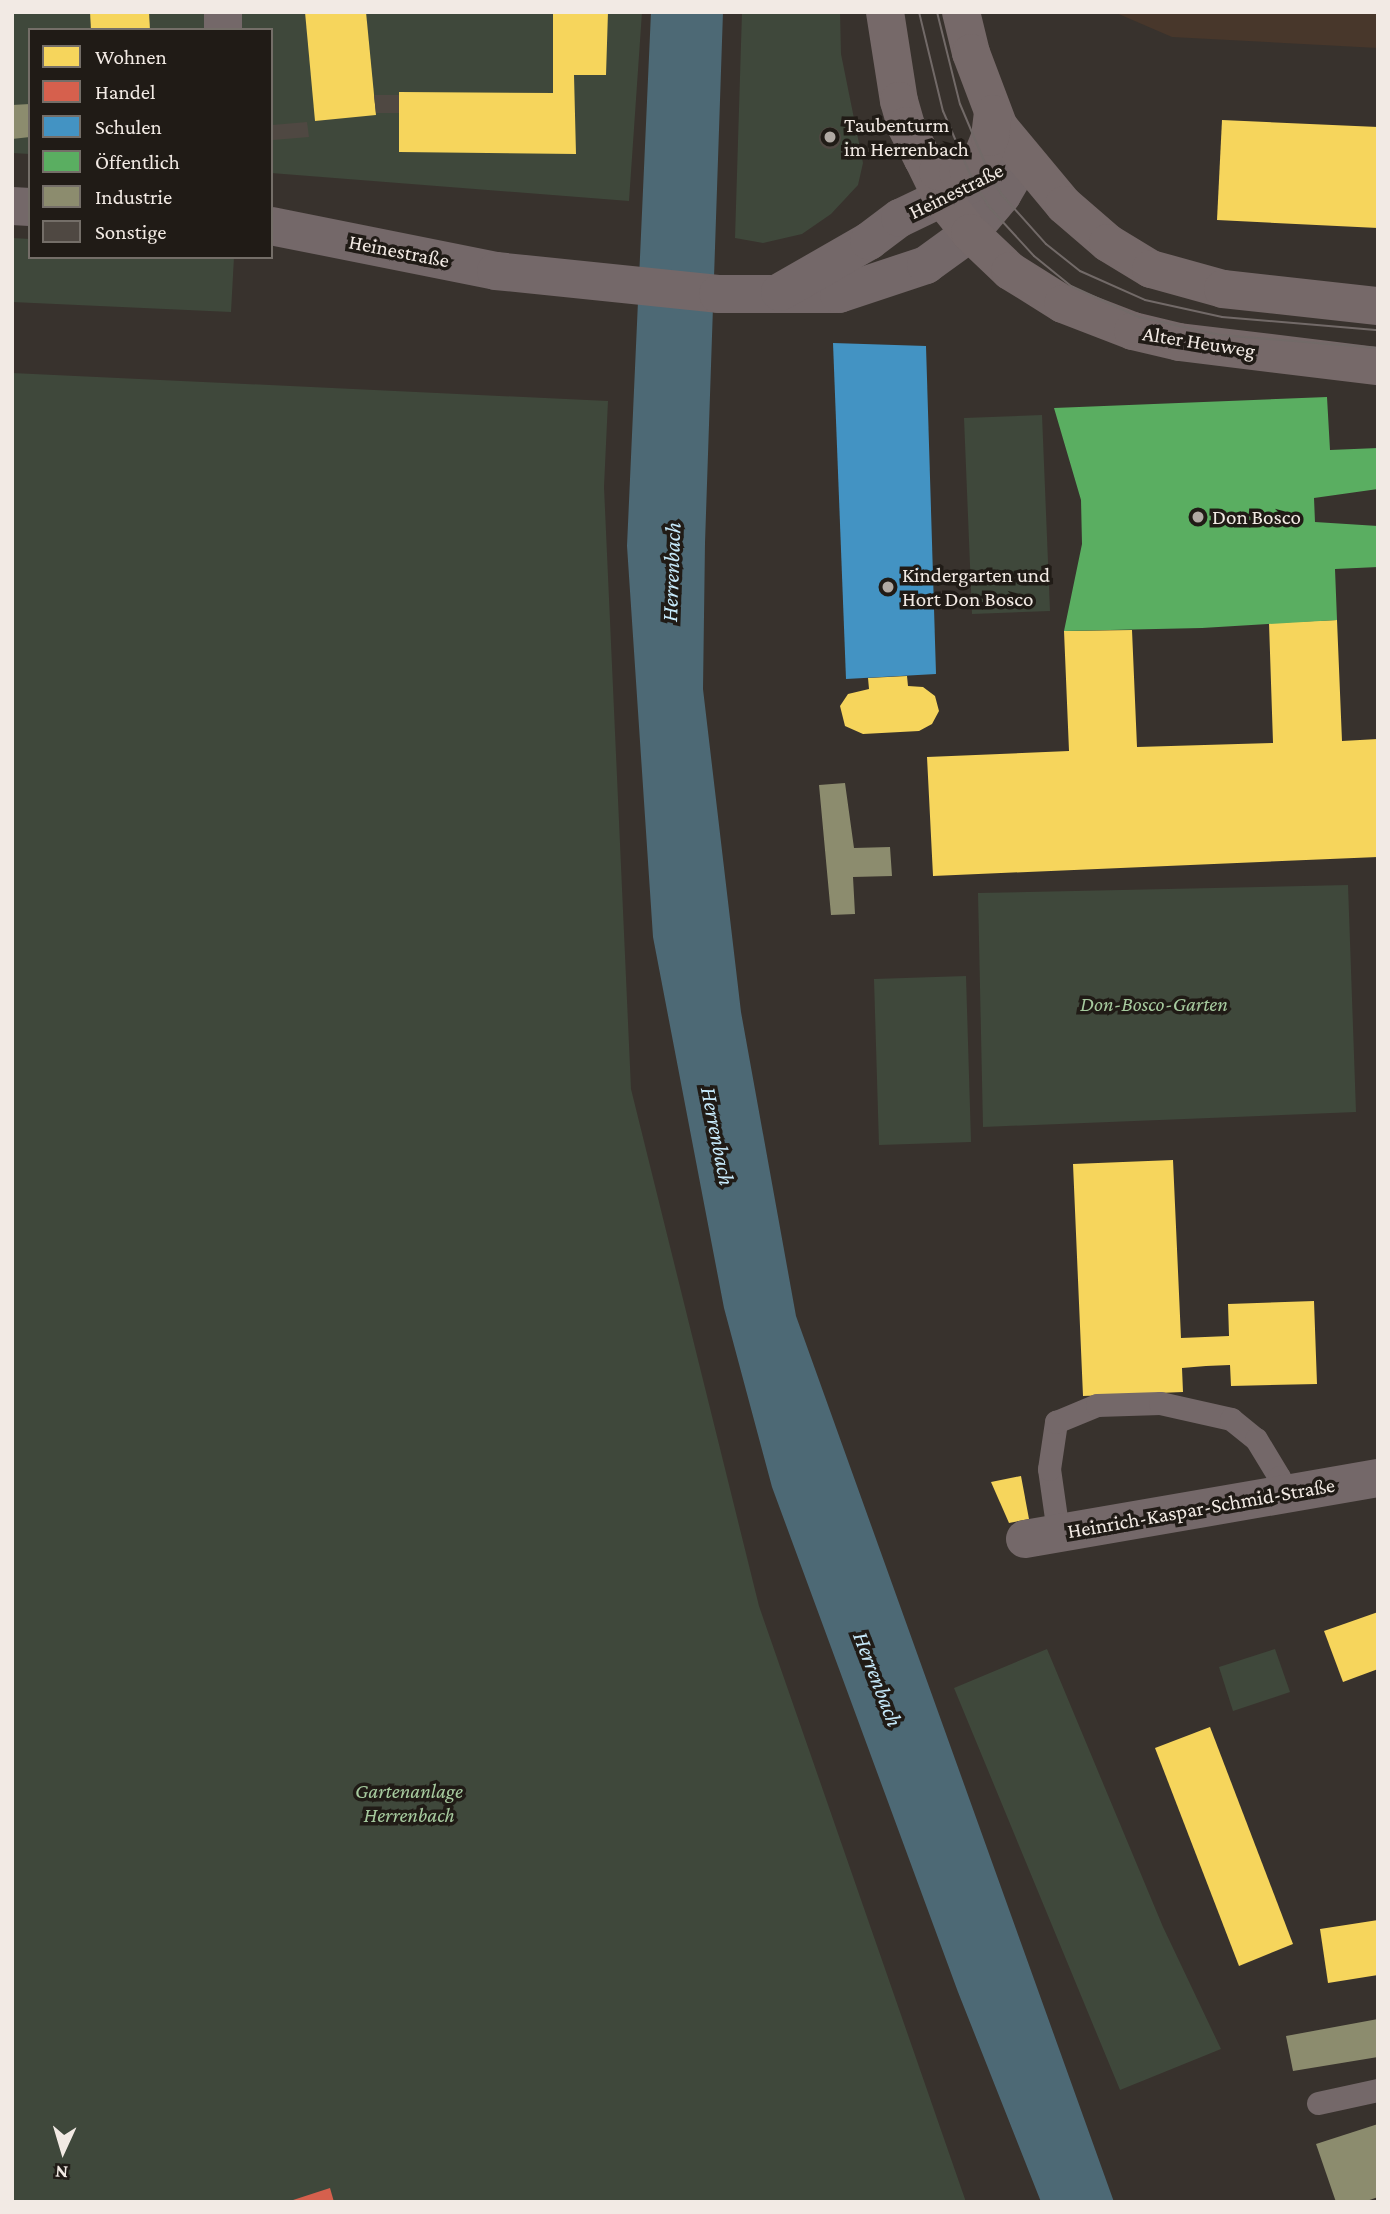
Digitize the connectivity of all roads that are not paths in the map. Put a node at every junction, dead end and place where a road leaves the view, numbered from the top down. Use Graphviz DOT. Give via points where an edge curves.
graph roads {
  1 [pos="885,12"];
  2 [pos="961,12"];
  3 [pos="993,114"];
  4 [pos="923,159"];
  5 [pos="1024,159"];
  6 [pos="942,198"];
  7 [pos="273,226"];
  8 [pos="970,233"];
  9 [pos="778,293"];
  10 [pos="1378,306"];
  11 [pos="1378,366"];
  12 [pos="1378,1478"];
  13 [pos="1285,1494"];
  14 [pos="1042,1536"];
  15 [pos="1378,2090"];
  16 [pos="1318,2103"];
  1 -- 4 [label="street, Alter Heuweg" via="906,126"];
  2 -- 3 [label="street"];
  3 -- 4 [label="street" via="982,157 968,170 937,171"];
  3 -- 5 [label="street"];
  4 -- 6 [label="street, Alter Heuweg"];
  5 -- 6 [label="street, Heinestraße"];
  5 -- 8 [label="street, Heinestraße"];
  5 -- 10 [label="street" via="1070,211 1108,243 1151,269 1223,289"];
  6 -- 8 [label="street, Alter Heuweg"];
  6 -- 9 [label="street, Heinestraße" via="900,218"];
  7 -- 9 [label="street, Heinestraße" via="496,271 718,294"];
  8 -- 9 [label="street, Heinestraße" via="926,265 839,294"];
  8 -- 11 [label="street, Alter Heuweg" via="1010,271 1063,304 1133,331 1179,342"];
  12 -- 13 [label="street, Heinrich-Kaspar-Schmid-Straße"];
  13 -- 14 [label="street, Heinrich-Kaspar-Schmid-Straße"];
  13 -- 14 [label="lane" via="1256,1440 1231,1419 1160,1402 1097,1405 1056,1422"];
  15 -- 16 [label="lane"];
}
